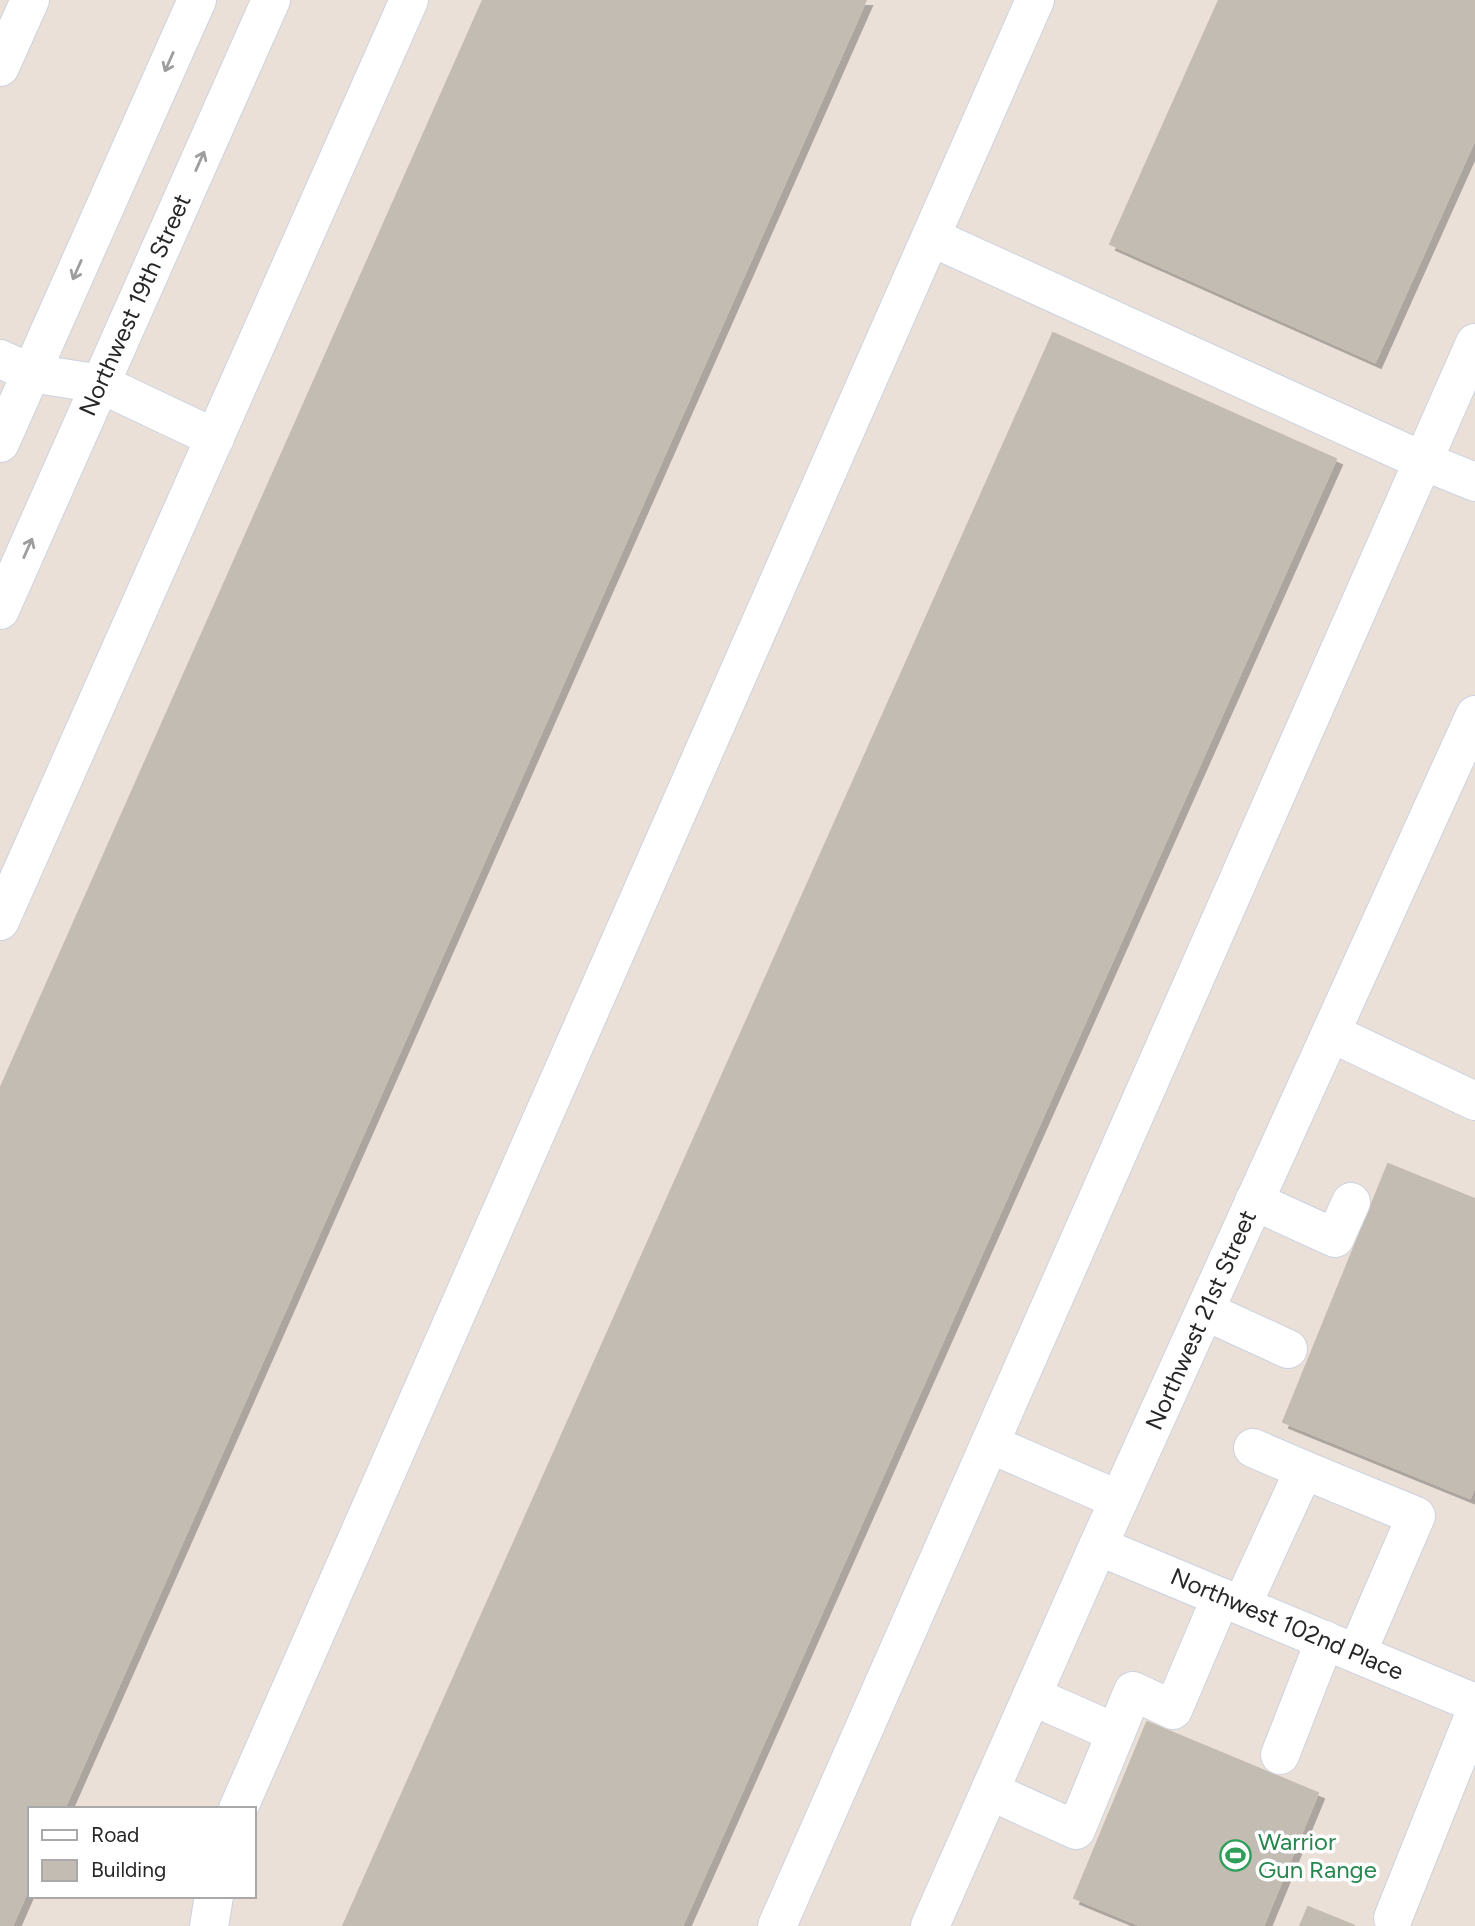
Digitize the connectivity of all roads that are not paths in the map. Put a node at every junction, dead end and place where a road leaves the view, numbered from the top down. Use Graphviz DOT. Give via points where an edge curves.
graph roads {
  1 [pos="30,0"];
  2 [pos="197,0"];
  3 [pos="271,0"];
  4 [pos="409,0"];
  5 [pos="1035,0"];
  6 [pos="0,67"];
  7 [pos="930,237"];
  8 [pos="1475,343"];
  9 [pos="16,366"];
  10 [pos="101,384"];
  11 [pos="215,438"];
  12 [pos="0,443"];
  13 [pos="1423,461"];
  14 [pos="1475,482"];
  15 [pos="0,610"];
  16 [pos="1475,715"];
  17 [pos="0,921"];
  18 [pos="1331,1033"];
  19 [pos="1475,1101"];
  20 [pos="1254,1201"];
  21 [pos="1351,1202"];
  22 [pos="1205,1311"];
  23 [pos="1288,1349"];
  24 [pos="990,1444"];
  25 [pos="1253,1448"];
  26 [pos="1304,1470"];
  27 [pos="1119,1500"];
  28 [pos="1098,1545"];
  29 [pos="1232,1601"];
  30 [pos="1341,1647"];
  31 [pos="1032,1696"];
  32 [pos="1475,1703"];
  33 [pos="1475,1713"];
  34 [pos="1116,1732"];
  35 [pos="1280,1755"];
  36 [pos="990,1791"];
  37 [pos="239,1807"];
  38 [pos="214,1898"];
  39 [pos="1393,1919"];
  40 [pos="209,1926"];
  41 [pos="778,1926"];
  42 [pos="930,1926"];
  1 -- 6 [label="street"];
  2 -- 9 [label="street, one-way"];
  10 -- 3 [label="street, Northwest 19th Street, one-way"];
  4 -- 11 [label="street"];
  5 -- 7 [label="street"];
  7 -- 13 [label="street"];
  7 -- 37 [label="street"];
  8 -- 13 [label="street"];
  9 -- 10 [label="street"];
  9 -- 12 [label="street"];
  10 -- 11 [label="street"];
  15 -- 10 [label="street, Northwest 19th Street, one-way"];
  11 -- 17 [label="street"];
  13 -- 14 [label="street"];
  13 -- 24 [label="street"];
  16 -- 18 [label="street, Northwest 21st Street"];
  18 -- 19 [label="street"];
  18 -- 20 [label="street, Northwest 21st Street"];
  20 -- 21 [label="street" via="1335,1238"];
  20 -- 22 [label="street, Northwest 21st Street"];
  22 -- 23 [label="street"];
  22 -- 27 [label="street, Northwest 21st Street"];
  24 -- 27 [label="street"];
  24 -- 41 [label="street"];
  25 -- 26 [label="street"];
  26 -- 29 [label="street"];
  26 -- 30 [label="street" via="1416,1516"];
  27 -- 28 [label="street, Northwest 21st Street"];
  28 -- 29 [label="street, Northwest 102nd Place"];
  28 -- 31 [label="street, Northwest 21st Street"];
  29 -- 30 [label="street, Northwest 102nd Place"];
  29 -- 34 [label="street" via="1174,1710 1133,1691"];
  30 -- 32 [label="street, Northwest 102nd Place"];
  30 -- 35 [label="street"];
  31 -- 34 [label="street"];
  31 -- 36 [label="street, Northwest 21st Street"];
  33 -- 39 [label="street"];
  34 -- 36 [label="street" via="1076,1830"];
  36 -- 42 [label="street, Northwest 21st Street"];
  38 -- 40 [label="street"];
}
